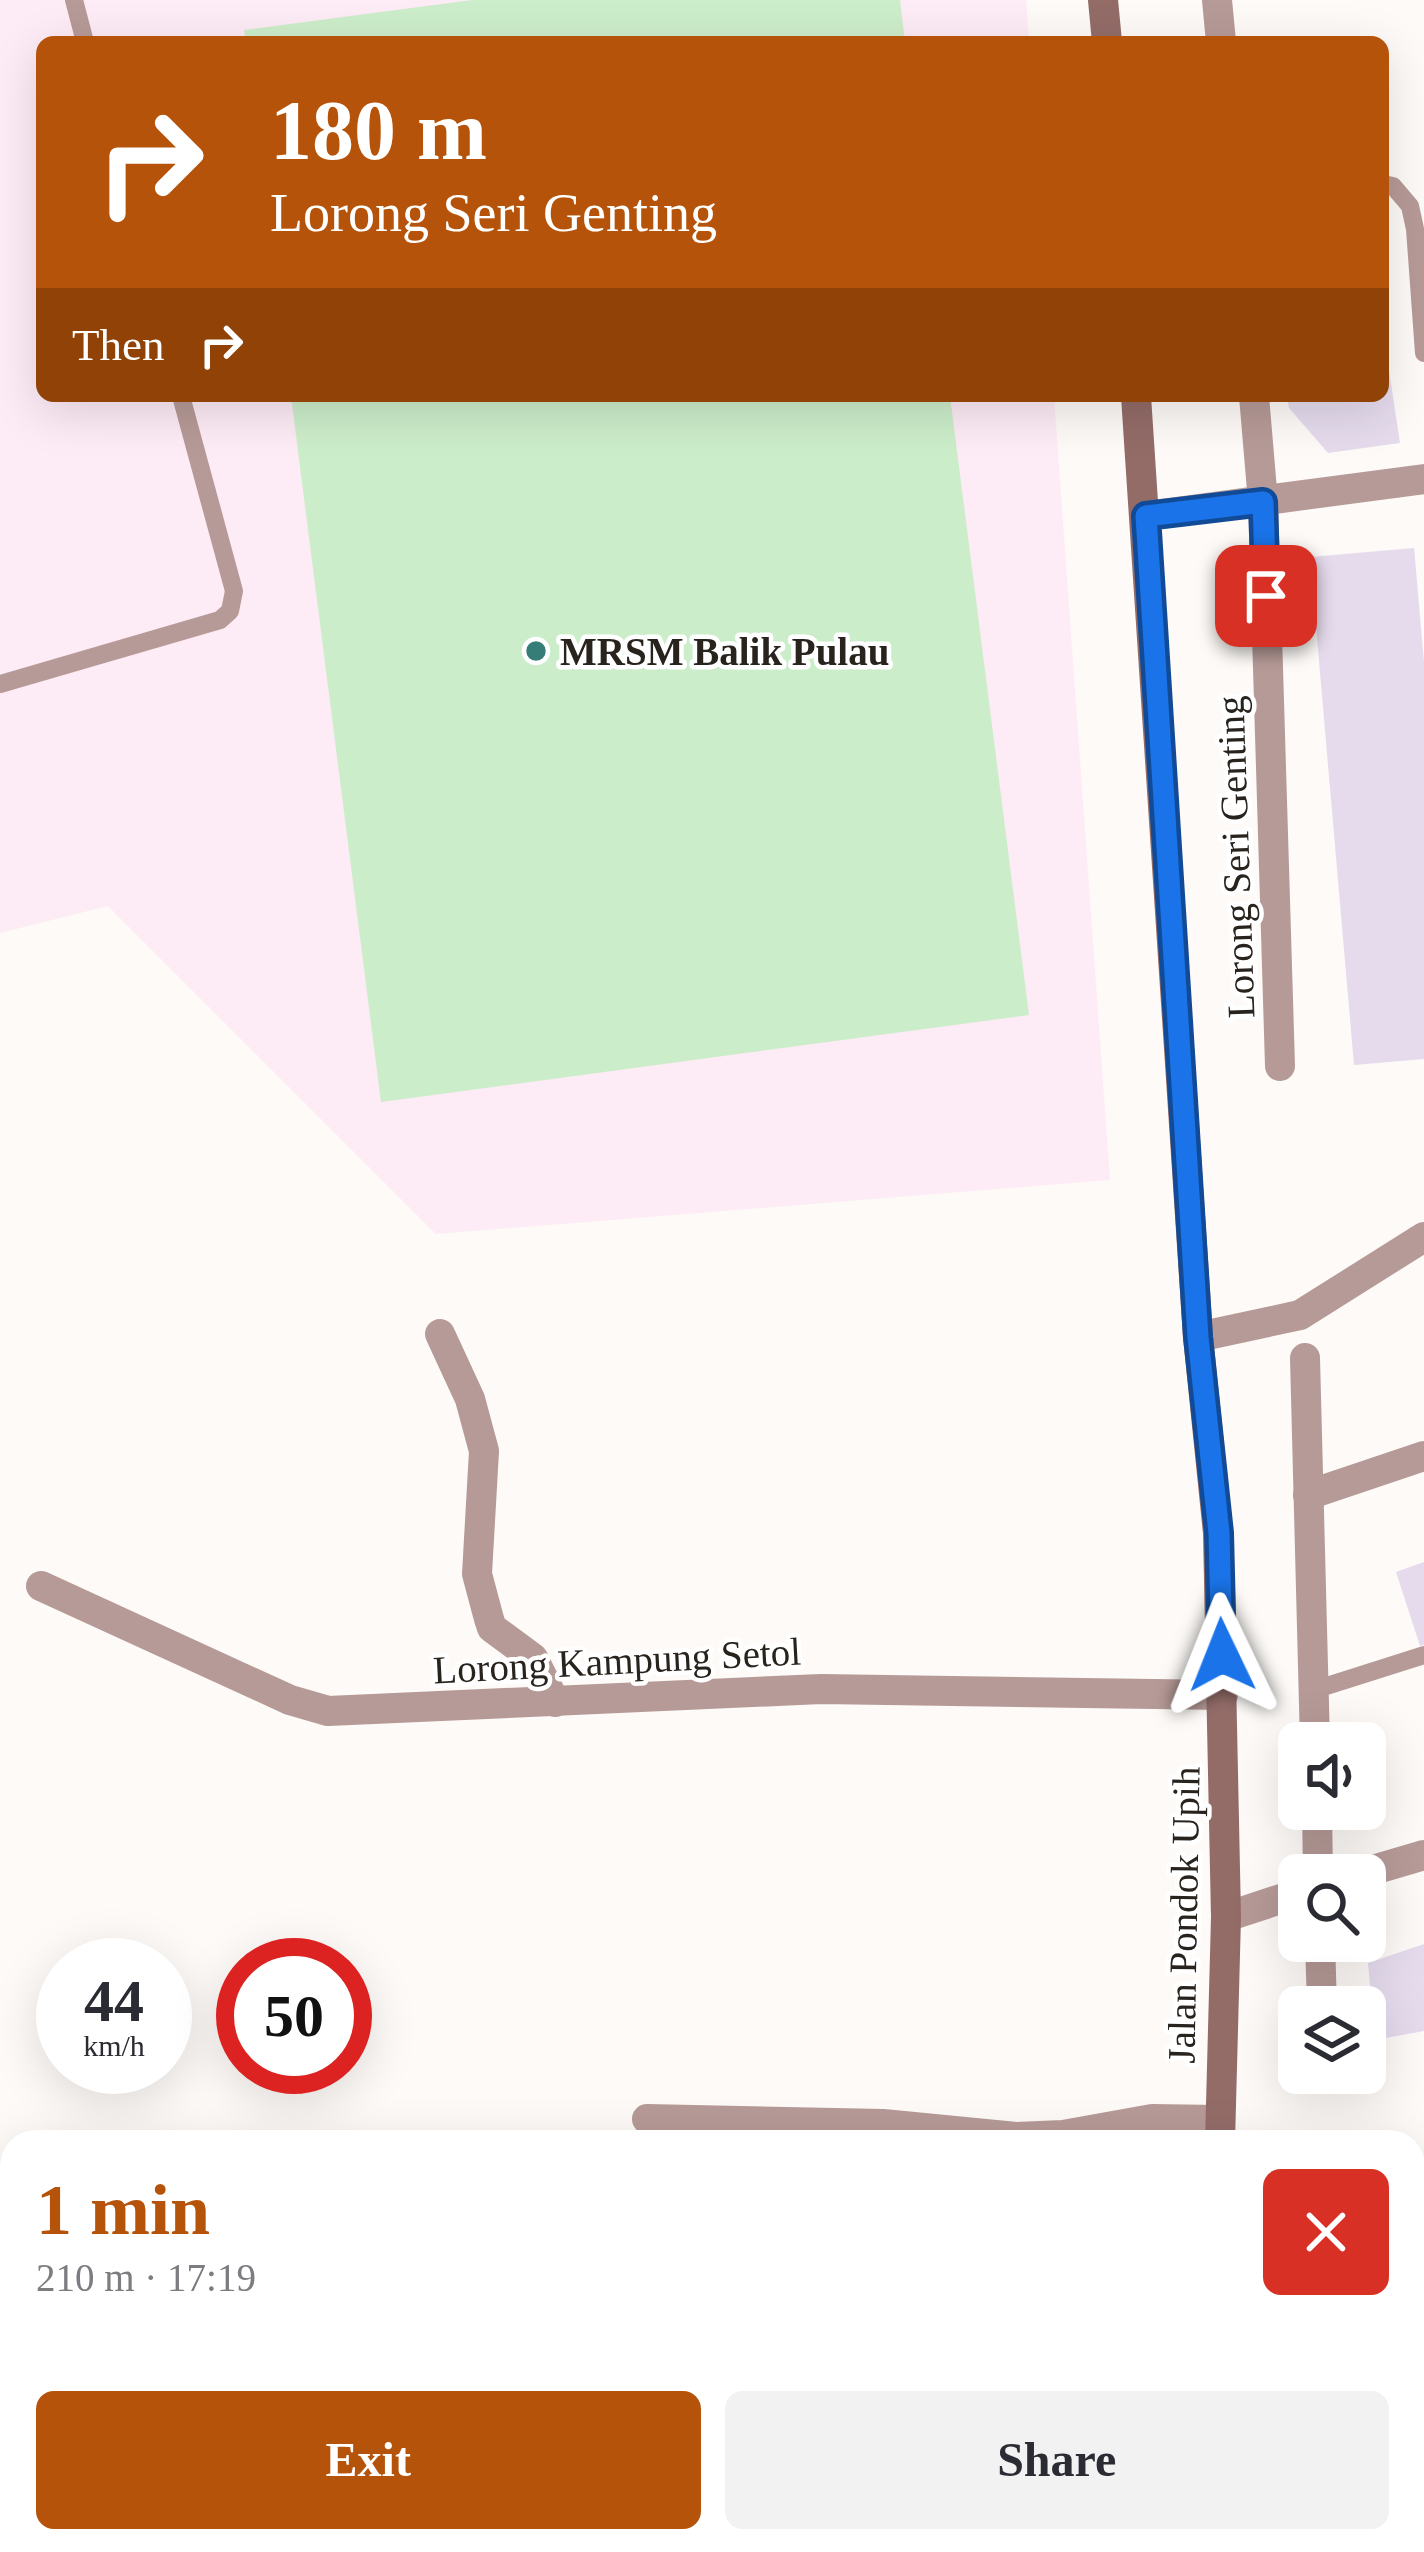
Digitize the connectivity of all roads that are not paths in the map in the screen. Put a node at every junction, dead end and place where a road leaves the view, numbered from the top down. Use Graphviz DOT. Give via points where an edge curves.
graph roads {
  1 [pos="74,0"];
  2 [pos="1103,0"];
  3 [pos="1217,0"];
  4 [pos="83,36"];
  5 [pos="1106,36"];
  6 [pos="1220,36"];
  7 [pos="1389,185"];
  8 [pos="1424,353"];
  9 [pos="183,402"];
  10 [pos="1136,402"];
  11 [pos="1254,402"];
  12 [pos="1424,479"];
  13 [pos="1263,502"];
  14 [pos="1146,516"];
  15 [pos="0,684"];
  16 [pos="1280,1066"];
  17 [pos="1424,1237"];
  18 [pos="440,1334"];
  19 [pos="1198,1337"];
  20 [pos="1305,1358"];
  21 [pos="1424,1456"];
  22 [pos="1308,1495"];
  23 [pos="41,1586"];
  24 [pos="1424,1654"];
  25 [pos="1314,1690"];
  26 [pos="1223,1695"];
  27 [pos="554,1702"];
  28 [pos="1315,1722"];
  29 [pos="1424,1855"];
  30 [pos="1386,1866"];
  31 [pos="1278,1899"];
  32 [pos="1226,1917"];
  33 [pos="647,2119"];
  34 [pos="944,2130"];
  35 [pos="1091,2130"];
  36 [pos="1214,2130"];
  37 [pos="1220,2130"];
  1 -- 4 [label="lane"];
  2 -- 5 [label="main road"];
  3 -- 6 [label="street"];
  7 -- 8 [label="lane" via="1409,206"];
  9 -- 15 [label="lane" via="234,591 230,611"];
  10 -- 14 [label="main road, Jalan Pondok Upih"];
  11 -- 13 [label="street, Lorong Seri Genting"];
  12 -- 13 [label="street"];
  13 -- 14 [label="street"];
  13 -- 16 [label="street, Lorong Seri Genting"];
  14 -- 19 [label="main road, Jalan Pondok Upih"];
  17 -- 19 [label="street" via="1300,1316"];
  18 -- 27 [label="street" via="484,1451 477,1574 488,1619 533,1658"];
  19 -- 26 [label="main road, Jalan Pondok Upih" via="1219,1533"];
  20 -- 22 [label="street"];
  21 -- 22 [label="street"];
  22 -- 25 [label="street"];
  23 -- 27 [label="street, Lorong Kampung Setol" via="328,1711"];
  24 -- 25 [label="lane"];
  25 -- 28 [label="street"];
  26 -- 27 [label="street, Lorong Kampung Setol" via="867,1688"];
  26 -- 32 [label="main road, Jalan Pondok Upih"];
  29 -- 30 [label="street"];
  31 -- 32 [label="street"];
  32 -- 37 [label="main road, Jalan Pondok Upih"];
  33 -- 34 [label="street"];
  35 -- 36 [label="street" via="1152,2119"];
}
